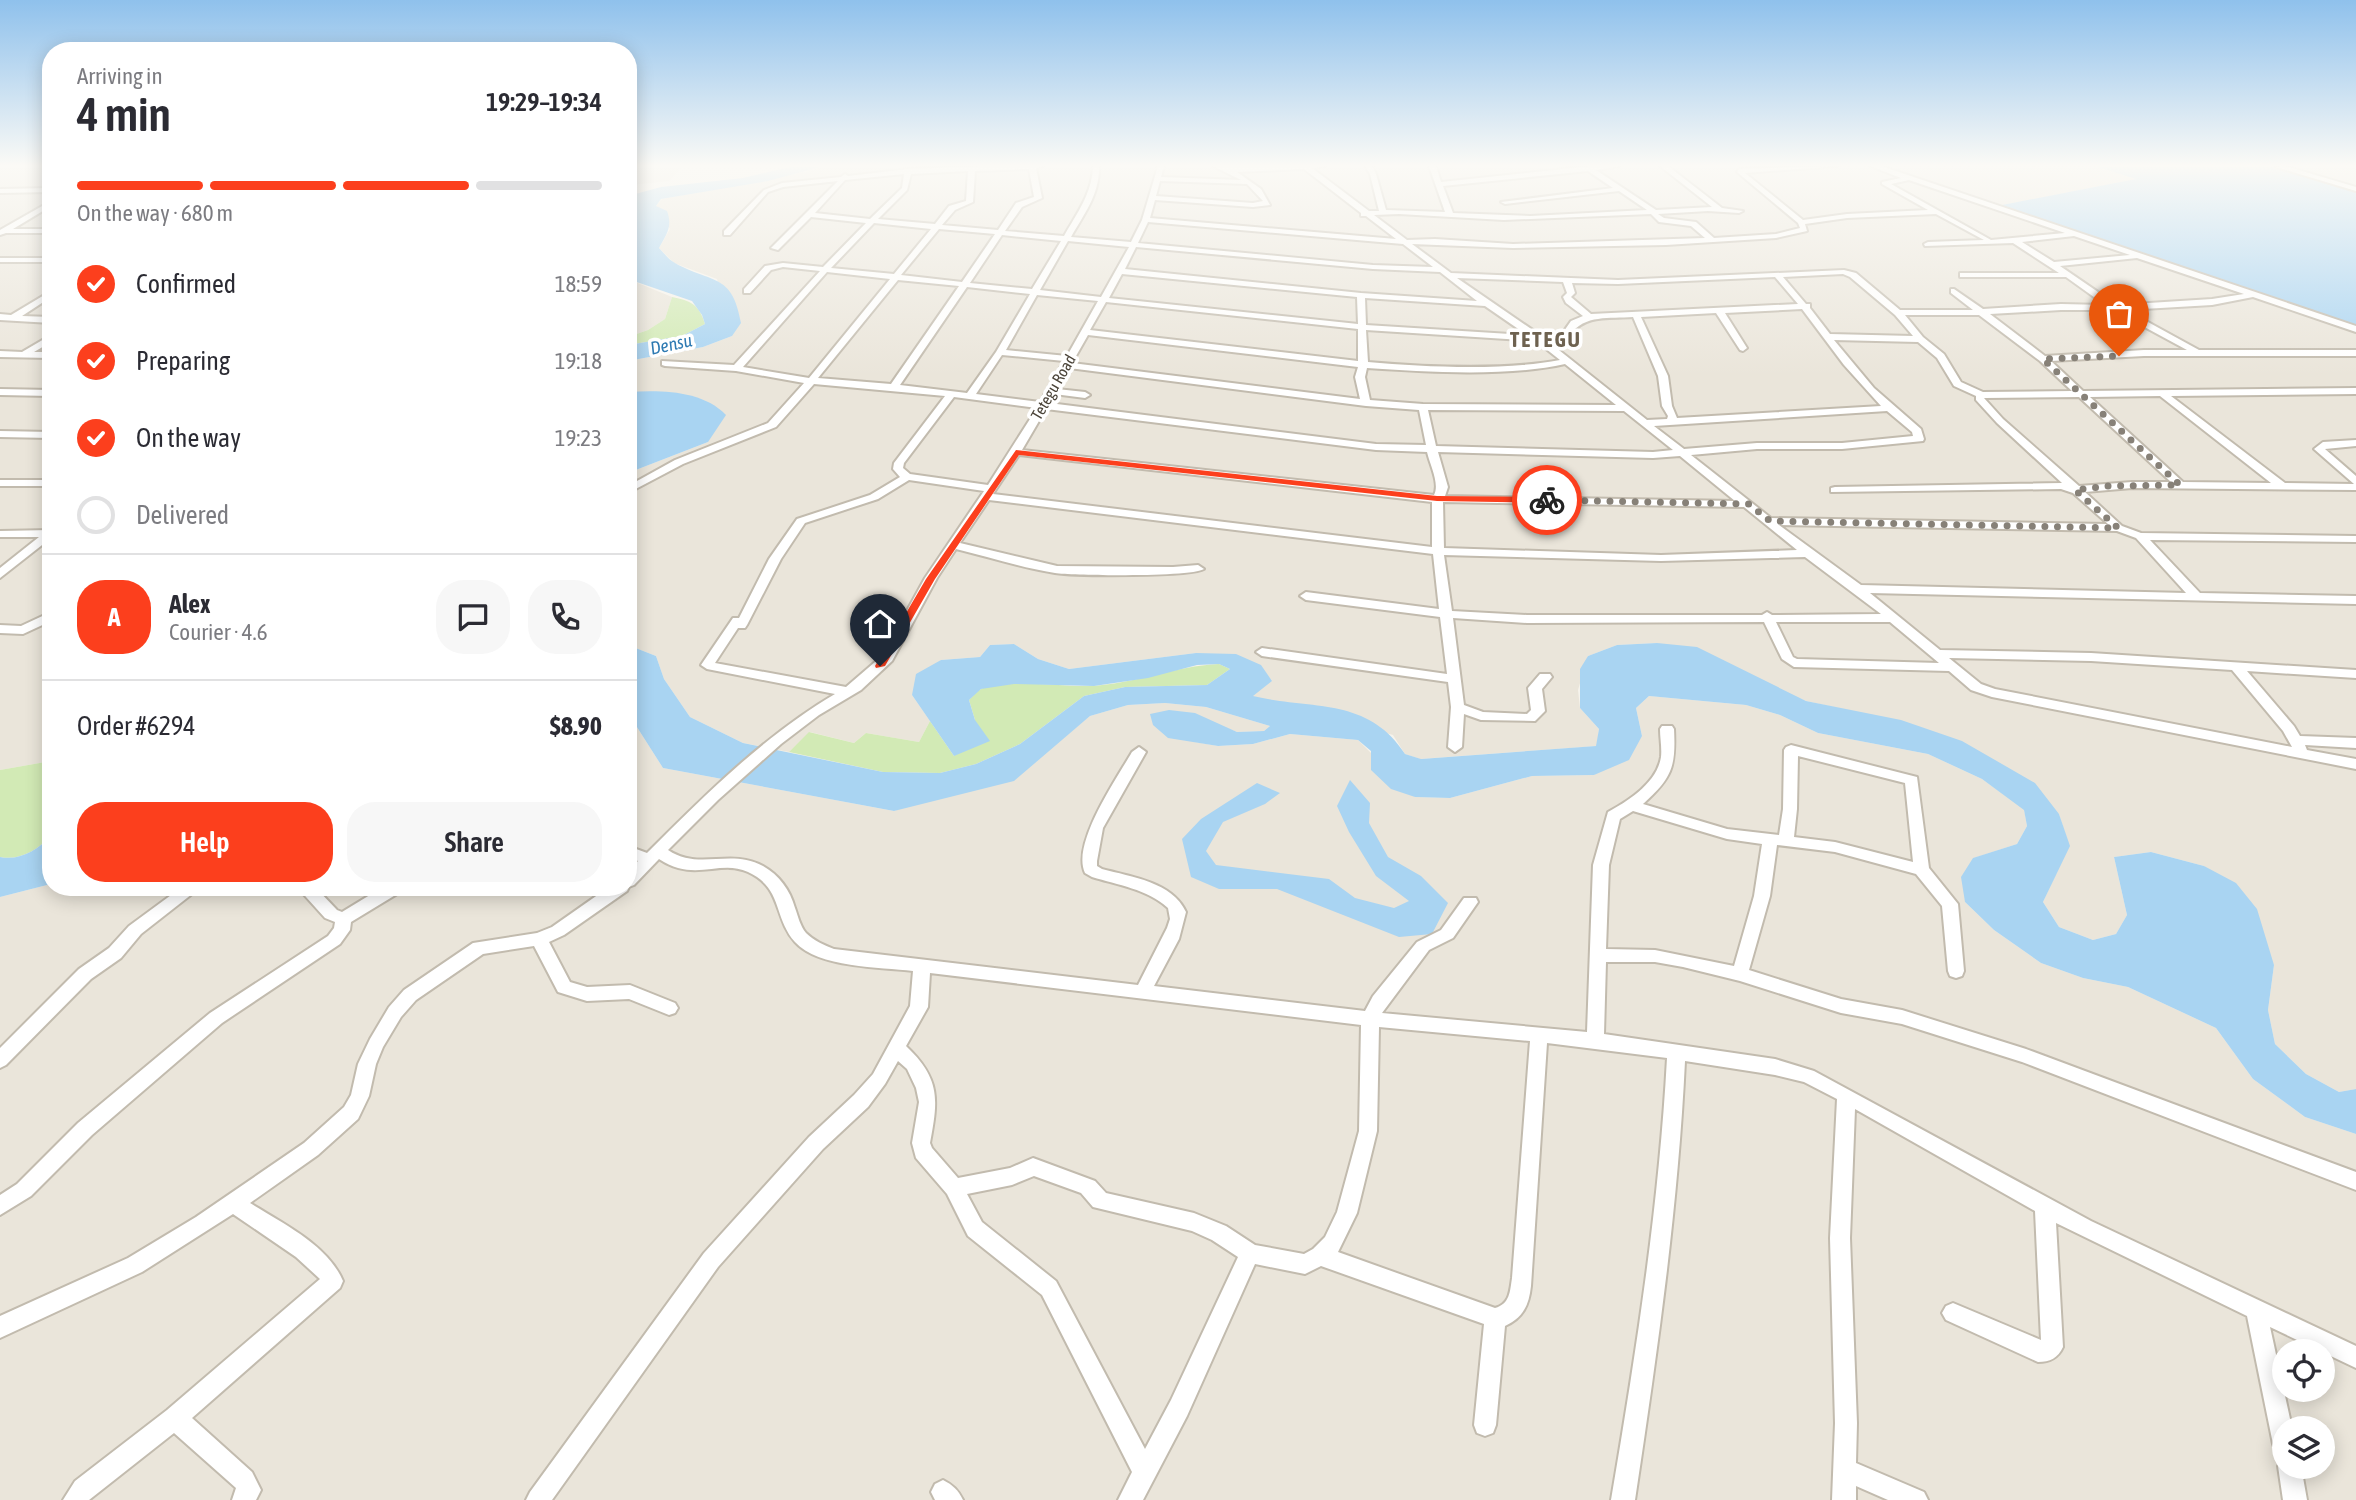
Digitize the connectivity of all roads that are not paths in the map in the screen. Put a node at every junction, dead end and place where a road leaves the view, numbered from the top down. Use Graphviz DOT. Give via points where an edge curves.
graph roads {
  1 [pos="787,236"];
  2 [pos="859,236"];
  3 [pos="929,236"];
  4 [pos="996,236"];
  5 [pos="1027,236"];
  6 [pos="1067,236"];
  7 [pos="1139,236"];
  8 [pos="1335,236"];
  9 [pos="1397,236"];
  10 [pos="1707,236"];
  11 [pos="1755,236"];
  12 [pos="1982,236"];
  13 [pos="2058,236"];
  14 [pos="2081,236"];
  15 [pos="1065,240"];
  16 [pos="1712,240"];
  17 [pos="1989,240"];
  18 [pos="2014,241"];
  19 [pos="1406,242"];
  20 [pos="1928,244"];
  21 [pos="1135,245"];
  22 [pos="775,248"];
  23 [pos="1242,255"];
  24 [pos="2140,257"];
  25 [pos="0,260"];
  26 [pos="19,260"];
  27 [pos="42,260"];
  28 [pos="1236,264"];
  29 [pos="2056,264"];
  30 [pos="827,269"];
  31 [pos="0,271"];
  32 [pos="1120,271"];
  33 [pos="1444,272"];
  34 [pos="1230,273"];
  35 [pos="1963,275"];
  36 [pos="2065,275"];
  37 [pos="894,276"];
  38 [pos="1778,276"];
  39 [pos="1567,281"];
  40 [pos="1224,282"];
  41 [pos="964,284"];
  42 [pos="747,291"];
  43 [pos="1954,291"];
  44 [pos="1035,292"];
  45 [pos="1361,295"];
  46 [pos="2251,295"];
  47 [pos="42,299"];
  48 [pos="1104,299"];
  49 [pos="1487,304"];
  50 [pos="1807,306"];
  51 [pos="2112,306"];
  52 [pos="1720,312"];
  53 [pos="1982,312"];
  54 [pos="1898,313"];
  55 [pos="1636,315"];
  56 [pos="0,317"];
  57 [pos="14,317"];
  58 [pos="1589,317"];
  59 [pos="42,319"];
  60 [pos="1360,327"];
  61 [pos="2356,329"];
  62 [pos="1085,331"];
  63 [pos="1826,337"];
  64 [pos="1538,338"];
  65 [pos="1920,340"];
  66 [pos="42,343"];
  67 [pos="1744,348"];
  68 [pos="1000,352"];
  69 [pos="2356,352"];
  70 [pos="2200,353"];
  71 [pos="0,354"];
  72 [pos="24,354"];
  73 [pos="42,355"];
  74 [pos="2043,359"];
  75 [pos="1567,361"];
  76 [pos="1068,362"];
  77 [pos="665,363"];
  78 [pos="1363,365"];
  79 [pos="736,368"];
  80 [pos="810,380"];
  81 [pos="894,387"];
  82 [pos="1051,391"];
  83 [pos="2356,391"];
  84 [pos="0,392"];
  85 [pos="42,393"];
  86 [pos="952,394"];
  87 [pos="2163,394"];
  88 [pos="1981,395"];
  89 [pos="2085,395"];
  90 [pos="1085,396"];
  91 [pos="969,397"];
  92 [pos="1366,403"];
  93 [pos="1042,406"];
  94 [pos="1423,407"];
  95 [pos="1626,408"];
  96 [pos="1889,408"];
  97 [pos="1668,422"];
  98 [pos="1648,423"];
  99 [pos="0,434"];
  100 [pos="42,435"];
  101 [pos="2356,443"];
  102 [pos="1433,450"];
  103 [pos="1684,452"];
  104 [pos="1016,453"];
  105 [pos="907,477"];
  106 [pos="2356,481"];
  107 [pos="42,482"];
  108 [pos="0,483"];
  109 [pos="637,485"];
  110 [pos="2180,485"];
  111 [pos="2283,487"];
  112 [pos="2356,487"];
  113 [pos="1835,490"];
  114 [pos="2075,490"];
  115 [pos="989,493"];
  116 [pos="1437,499"];
  117 [pos="1749,504"];
  118 [pos="1770,521"];
  119 [pos="2118,528"];
  120 [pos="42,533"];
  121 [pos="0,534"];
  122 [pos="2140,536"];
  123 [pos="2356,539"];
  124 [pos="42,540"];
  125 [pos="954,545"];
  126 [pos="1438,551"];
  127 [pos="1808,553"];
  128 [pos="1198,569"];
  129 [pos="0,574"];
  130 [pos="1857,589"];
  131 [pos="1306,596"];
  132 [pos="2196,596"];
  133 [pos="2356,600"];
  134 [pos="1446,614"];
  135 [pos="1767,616"];
  136 [pos="1891,618"];
  137 [pos="42,620"];
  138 [pos="0,629"];
  139 [pos="1262,652"];
  140 [pos="1935,654"];
  141 [pos="1951,667"];
  142 [pos="2238,668"];
  143 [pos="2356,674"];
  144 [pos="1545,677"];
  145 [pos="1455,679"];
  146 [pos="848,692"];
  147 [pos="1458,707"];
  148 [pos="1667,729"];
  149 [pos="2295,740"];
  150 [pos="2356,743"];
  151 [pos="1455,747"];
  152 [pos="1139,752"];
  153 [pos="2302,753"];
  154 [pos="2356,764"];
  155 [pos="1633,806"];
  156 [pos="1778,841"];
  157 [pos="637,853"];
  158 [pos="655,856"];
  159 [pos="1921,870"];
  160 [pos="637,873"];
  161 [pos="181,896"];
  162 [pos="314,896"];
  163 [pos="381,896"];
  164 [pos="608,896"];
  165 [pos="1470,902"];
  166 [pos="343,919"];
  167 [pos="539,939"];
  168 [pos="1599,955"];
  169 [pos="922,967"];
  170 [pos="1956,971"];
  171 [pos="1740,974"];
  172 [pos="1143,991"];
  173 [pos="669,1008"];
  174 [pos="1370,1019"];
  175 [pos="1539,1036"];
  176 [pos="1595,1041"];
  177 [pos="897,1049"];
  178 [pos="1676,1052"];
  179 [pos="0,1060"];
  180 [pos="1846,1095"];
  181 [pos="2356,1181"];
  182 [pos="954,1188"];
  183 [pos="233,1203"];
  184 [pos="0,1206"];
  185 [pos="2045,1206"];
  186 [pos="1250,1253"];
  187 [pos="1320,1256"];
  188 [pos="2256,1309"];
  189 [pos="1953,1313"];
  190 [pos="1495,1318"];
  191 [pos="0,1327"];
  192 [pos="2356,1357"];
  193 [pos="2278,1416"];
  194 [pos="175,1418"];
  195 [pos="1485,1425"];
  196 [pos="1845,1469"];
  197 [pos="1144,1471"];
  198 [pos="2291,1479"];
  199 [pos="75,1500"];
  200 [pos="244,1500"];
  201 [pos="538,1500"];
  202 [pos="1130,1500"];
  203 [pos="1623,1500"];
  204 [pos="1844,1500"];
  205 [pos="1916,1500"];
  206 [pos="2295,1500"];
  1 -- 22 [label="street"];
  2 -- 30 [label="street"];
  3 -- 37 [label="street"];
  4 -- 41 [label="street"];
  5 -- 15 [label="street"];
  6 -- 15 [label="street"];
  7 -- 21 [label="street, Tetegu Road"];
  8 -- 19 [label="street"];
  9 -- 19 [label="street"];
  10 -- 16 [label="street"];
  11 -- 16 [label="street"];
  12 -- 17 [label="street"];
  13 -- 18 [label="street"];
  14 -- 24 [label="street"];
  15 -- 21 [label="street"];
  15 -- 44 [label="street"];
  16 -- 19 [label="street" via="1518,246"];
  17 -- 18 [label="street"];
  17 -- 20 [label="street"];
  18 -- 29 [label="street"];
  19 -- 33 [label="street"];
  21 -- 23 [label="street"];
  21 -- 32 [label="street, Tetegu Road"];
  23 -- 28 [label="street"];
  23 -- 33 [label="street"];
  24 -- 29 [label="street"];
  24 -- 46 [label="street"];
  25 -- 26 [label="street"];
  26 -- 27 [label="street"];
  26 -- 31 [label="street"];
  29 -- 36 [label="street"];
  30 -- 37 [label="street"];
  30 -- 42 [label="street" via="771,266"];
  30 -- 79 [label="street"];
  32 -- 40 [label="street"];
  32 -- 48 [label="street, Tetegu Road"];
  33 -- 39 [label="street"];
  33 -- 49 [label="street"];
  34 -- 40 [label="street"];
  35 -- 36 [label="street"];
  36 -- 51 [label="street"];
  37 -- 41 [label="street"];
  37 -- 80 [label="street"];
  38 -- 39 [label="street"];
  38 -- 50 [label="street"];
  38 -- 54 [label="street" via="1849,274"];
  39 -- 58 [label="street" via="1569,301"];
  40 -- 45 [label="street"];
  41 -- 44 [label="street"];
  41 -- 81 [label="street"];
  43 -- 53 [label="street"];
  44 -- 48 [label="street"];
  44 -- 68 [label="street"];
  45 -- 49 [label="street"];
  45 -- 60 [label="street"];
  46 -- 51 [label="street" via="2138,308"];
  46 -- 61 [label="street"];
  47 -- 57 [label="street"];
  48 -- 60 [label="street"];
  48 -- 62 [label="street, Tetegu Road"];
  49 -- 64 [label="street"];
  50 -- 52 [label="street"];
  50 -- 63 [label="street"];
  51 -- 53 [label="street"];
  51 -- 70 [label="street"];
  52 -- 55 [label="street"];
  52 -- 67 [label="street"];
  53 -- 54 [label="street"];
  53 -- 74 [label="street"];
  54 -- 65 [label="street"];
  55 -- 58 [label="street"];
  55 -- 97 [label="street" via="1663,376 1667,407 1673,416"];
  56 -- 57 [label="street"];
  57 -- 59 [label="street"];
  58 -- 64 [label="street" via="1574,323 1567,333"];
  60 -- 64 [label="street"];
  60 -- 78 [label="street"];
  62 -- 76 [label="street, Tetegu Road"];
  62 -- 78 [label="street"];
  63 -- 65 [label="street"];
  63 -- 96 [label="street"];
  64 -- 75 [label="street"];
  65 -- 88 [label="street" via="1941,356 1957,384"];
  66 -- 72 [label="street"];
  68 -- 76 [label="street"];
  68 -- 91 [label="street"];
  69 -- 70 [label="street"];
  70 -- 74 [label="street"];
  71 -- 72 [label="street"];
  72 -- 73 [label="street"];
  74 -- 89 [label="street"];
  75 -- 78 [label="street" via="1465,368"];
  75 -- 95 [label="street"];
  76 -- 82 [label="street, Tetegu Road"];
  76 -- 92 [label="street"];
  77 -- 79 [label="street"];
  78 -- 92 [label="street" via="1360,377"];
  79 -- 80 [label="street"];
  80 -- 81 [label="street"];
  80 -- 109 [label="street" via="772,425 679,462"];
  81 -- 86 [label="street"];
  82 -- 90 [label="street"];
  82 -- 93 [label="street, Tetegu Road"];
  83 -- 87 [label="street"];
  84 -- 85 [label="street"];
  86 -- 91 [label="street"];
  86 -- 105 [label="street" via="900,463 898,469"];
  87 -- 89 [label="street"];
  87 -- 111 [label="street"];
  88 -- 89 [label="street"];
  88 -- 114 [label="street" via="1982,403"];
  89 -- 110 [label="street"];
  91 -- 93 [label="street"];
  92 -- 94 [label="street"];
  93 -- 102 [label="street" via="1343,444"];
  93 -- 104 [label="street, Tetegu Road"];
  94 -- 95 [label="street"];
  94 -- 102 [label="street"];
  95 -- 98 [label="street"];
  96 -- 97 [label="street"];
  96 -- 103 [label="street" via="1917,430 1919,439"];
  97 -- 98 [label="street"];
  98 -- 103 [label="street"];
  99 -- 100 [label="street"];
  101 -- 106 [label="street" via="2319,449"];
  102 -- 103 [label="street"];
  102 -- 116 [label="street" via="1443,487"];
  103 -- 117 [label="street"];
  104 -- 115 [label="street, Tetegu Road"];
  104 -- 116 [label="street"];
  105 -- 115 [label="street"];
  105 -- 146 [label="street" via="874,497 801,521 739,623 707,665"];
  107 -- 108 [label="street"];
  110 -- 111 [label="street"];
  110 -- 114 [label="street"];
  111 -- 112 [label="street"];
  113 -- 114 [label="street" via="2062,486"];
  114 -- 119 [label="street"];
  115 -- 125 [label="street, Tetegu Road"];
  115 -- 126 [label="street"];
  116 -- 117 [label="street"];
  116 -- 126 [label="street"];
  117 -- 118 [label="street"];
  118 -- 119 [label="street"];
  118 -- 127 [label="street"];
  119 -- 122 [label="street"];
  120 -- 121 [label="street"];
  122 -- 123 [label="street"];
  122 -- 132 [label="street"];
  124 -- 129 [label="street"];
  125 -- 128 [label="street" via="1056,570"];
  125 -- 146 [label="street, Tetegu Road" via="887,658"];
  126 -- 127 [label="street" via="1661,558"];
  126 -- 134 [label="street"];
  127 -- 130 [label="street"];
  130 -- 132 [label="street"];
  130 -- 136 [label="street"];
  131 -- 134 [label="street"];
  132 -- 133 [label="street"];
  134 -- 135 [label="street" via="1540,619"];
  134 -- 145 [label="street"];
  135 -- 136 [label="street"];
  135 -- 141 [label="street" via="1794,663"];
  136 -- 140 [label="street"];
  137 -- 138 [label="street" via="23,630"];
  139 -- 145 [label="street"];
  140 -- 141 [label="street"];
  140 -- 142 [label="street" via="2091,657"];
  141 -- 153 [label="street" via="1976,688 1992,693"];
  142 -- 143 [label="street"];
  142 -- 149 [label="street"];
  144 -- 147 [label="street" via="1535,688 1538,712 1530,718 1481,716"];
  145 -- 147 [label="street"];
  146 -- 158 [label="street, Tetegu Road" via="776,740"];
  147 -- 151 [label="street"];
  148 -- 155 [label="street" via="1668,761"];
  149 -- 150 [label="street"];
  149 -- 153 [label="street"];
  152 -- 172 [label="street" via="1096,828 1089,861 1090,869 1097,873 1161,893 1176,904 1176,925"];
  153 -- 154 [label="street"];
  155 -- 156 [label="street" via="1727,834"];
  155 -- 168 [label="street" via="1613,816 1601,865"];
  156 -- 159 [label="street" via="1835,847"];
  156 -- 159 [label="street" via="1790,809 1791,750 1912,780"];
  156 -- 171 [label="street"];
  157 -- 158 [label="street"];
  158 -- 160 [label="street, Tetegu Road"];
  158 -- 169 [label="street" via="694,868 741,863 755,868 784,894 795,934 805,945 864,961"];
  159 -- 170 [label="street" via="1950,904"];
  161 -- 179 [label="street" via="85,974"];
  162 -- 166 [label="street"];
  163 -- 166 [label="street"];
  164 -- 167 [label="street"];
  165 -- 174 [label="street" via="1447,934 1423,946"];
  166 -- 184 [label="street" via="334,940 216,1018 85,1129 24,1190"];
  167 -- 173 [label="street" via="565,987 586,994 630,992"];
  167 -- 183 [label="street" via="478,948 410,995 376,1044 351,1113 311,1149"];
  168 -- 171 [label="street" via="1655,956"];
  168 -- 176 [label="street"];
  169 -- 172 [label="street"];
  169 -- 177 [label="street" via="919,1007"];
  171 -- 181 [label="street" via="1841,1006 1889,1013 2026,1056"];
  172 -- 174 [label="street"];
  174 -- 175 [label="street"];
  174 -- 187 [label="street" via="1368,1131 1347,1213 1332,1244"];
  175 -- 176 [label="street"];
  175 -- 190 [label="street" via="1520,1291 1508,1316"];
  176 -- 178 [label="street"];
  177 -- 182 [label="street" via="913,1064 929,1102 923,1152"];
  177 -- 201 [label="street" via="861,1101 816,1143 710,1260"];
  178 -- 180 [label="street" via="1775,1067 1808,1076"];
  178 -- 203 [label="street" via="1665,1205"];
  180 -- 185 [label="street"];
  180 -- 196 [label="street" via="1840,1238"];
  182 -- 186 [label="street" via="1033,1167 1088,1187 1100,1201 1194,1222"];
  182 -- 197 [label="street" via="975,1229 1049,1288"];
  183 -- 191 [label="street" via="135,1265"];
  183 -- 194 [label="street" via="328,1269 333,1281"];
  185 -- 188 [label="street"];
  185 -- 189 [label="street" via="2052,1347 2038,1351"];
  186 -- 187 [label="street" via="1305,1264"];
  186 -- 197 [label="street" via="1179,1408"];
  187 -- 190 [label="street"];
  188 -- 192 [label="street"];
  188 -- 193 [label="street"];
  190 -- 195 [label="street"];
  194 -- 199 [label="street"];
  194 -- 200 [label="street" via="244,1480 249,1490"];
  196 -- 204 [label="street"];
  196 -- 205 [label="street"];
  197 -- 202 [label="street"];
  198 -- 206 [label="street"];
}
